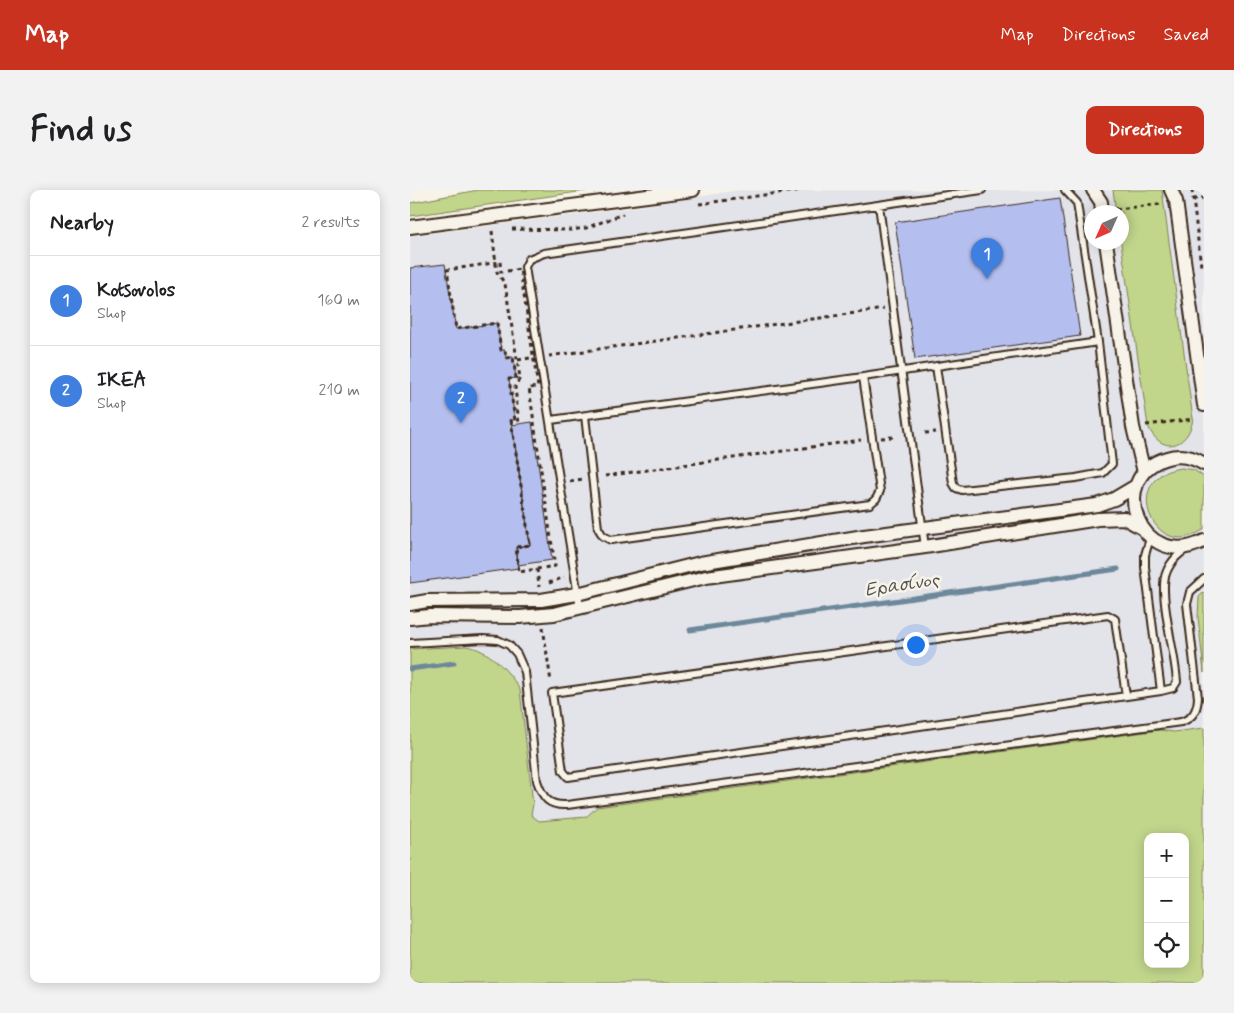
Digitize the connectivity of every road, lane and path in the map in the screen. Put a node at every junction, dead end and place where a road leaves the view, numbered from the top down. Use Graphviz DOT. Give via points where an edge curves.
graph roads {
  1 [pos="694,190"];
  2 [pos="801,190"];
  3 [pos="982,190"];
  4 [pos="1065,190"];
  5 [pos="1093,190"];
  6 [pos="1192,190"];
  7 [pos="1172,196"];
  8 [pos="1204,198"];
  9 [pos="1193,199"];
  10 [pos="1101,202"];
  11 [pos="689,205"];
  12 [pos="880,205"];
  13 [pos="1129,206"];
  14 [pos="632,213"];
  15 [pos="410,227"];
  16 [pos="511,229"];
  17 [pos="501,230"];
  18 [pos="492,231"];
  19 [pos="483,232"];
  20 [pos="1107,250"];
  21 [pos="496,262"];
  22 [pos="1201,267"];
  23 [pos="895,308"];
  24 [pos="1098,342"];
  25 [pos="537,357"];
  26 [pos="518,360"];
  27 [pos="936,366"];
  28 [pos="902,372"];
  29 [pos="863,377"];
  30 [pos="1204,405"];
  31 [pos="585,416"];
  32 [pos="1194,419"];
  33 [pos="551,420"];
  34 [pos="519,424"];
  35 [pos="1146,425"];
  36 [pos="893,437"];
  37 [pos="881,438"];
  38 [pos="861,440"];
  39 [pos="1204,464"];
  40 [pos="1144,472"];
  41 [pos="605,476"];
  42 [pos="583,479"];
  43 [pos="570,481"];
  44 [pos="1136,486"];
  45 [pos="922,530"];
  46 [pos="1146,533"];
  47 [pos="1204,541"];
  48 [pos="925,547"];
  49 [pos="1188,548"];
  50 [pos="537,569"];
  51 [pos="1204,579"];
  52 [pos="540,593"];
  53 [pos="577,594"];
  54 [pos="410,604"];
  55 [pos="580,608"];
  56 [pos="410,618"];
  57 [pos="543,625"];
  58 [pos="410,643"];
  59 [pos="1161,691"];
  60 [pos="552,693"];
  61 [pos="1126,696"];
  1 -- 15 [label="street"];
  2 -- 11 [label="path"];
  3 -- 12 [label="lane"];
  4 -- 24 [label="lane" via="1077,203"];
  5 -- 10 [label="street"];
  6 -- 9 [label="path"];
  7 -- 13 [label="path"];
  7 -- 30 [label="street"];
  8 -- 9 [label="path"];
  9 -- 22 [label="path"];
  12 -- 23 [label="lane"];
  12 -- 25 [label="lane" via="535,255 525,267"];
  14 -- 16 [label="path" via="571,230"];
  17 -- 18 [label="path"];
  18 -- 19 [label="path"];
  18 -- 21 [label="path"];
  20 -- 40 [label="street" via="1134,427"];
  21 -- 25 [label="path" via="500,262 501,272 520,269"];
  21 -- 26 [label="path" via="497,272 505,284"];
  21 -- 50 [label="path" via="447,270 456,329 497,323 501,350 505,350 506,358 513,357 516,378 509,380 515,420 511,420 530,545 516,547 520,572"];
  23 -- 25 [label="path"];
  23 -- 28 [label="lane"];
  24 -- 27 [label="lane"];
  24 -- 27 [label="lane" via="1112,464 1103,473 1076,478 956,488"];
  25 -- 26 [label="path"];
  25 -- 33 [label="lane"];
  25 -- 50 [label="path" via="538,387 529,388 555,566"];
  26 -- 34 [label="path" via="520,378 514,390"];
  27 -- 28 [label="lane"];
  28 -- 29 [label="lane"];
  28 -- 45 [label="lane"];
  29 -- 31 [label="lane"];
  29 -- 31 [label="lane" via="880,491 870,504 860,506 611,540 598,528"];
  31 -- 33 [label="lane"];
  32 -- 35 [label="path"];
  33 -- 53 [label="lane"];
  36 -- 37 [label="path"];
  38 -- 41 [label="path"];
  39 -- 40 [label="street" via="1191,458 1169,457"];
  40 -- 44 [label="street"];
  42 -- 43 [label="path"];
  44 -- 45 [label="street" via="1114,499 1097,504"];
  44 -- 46 [label="street" via="1135,512"];
  45 -- 48 [label="lane"];
  45 -- 53 [label="street" via="864,536 700,563"];
  46 -- 48 [label="street" via="1124,518 1113,518"];
  46 -- 49 [label="street" via="1172,548"];
  46 -- 59 [label="lane" via="1145,567"];
  47 -- 49 [label="street"];
  48 -- 55 [label="street" via="706,577"];
  49 -- 59 [label="lane" via="1169,566 1164,584 1177,682 1173,688"];
  50 -- 52 [label="path"];
  51 -- 58 [label="lane" via="1190,592 1187,604 1198,698 1197,710 1188,720 556,806 542,795 537,781 525,672 509,645 483,639"];
  53 -- 54 [label="street" via="540,600"];
  53 -- 55 [label="lane"];
  55 -- 56 [label="street" via="542,616"];
  57 -- 60 [label="path"];
  59 -- 61 [label="lane"];
  60 -- 61 [label="lane" via="1108,615 1115,619"];
  60 -- 61 [label="lane" via="563,771 568,777"];
}
